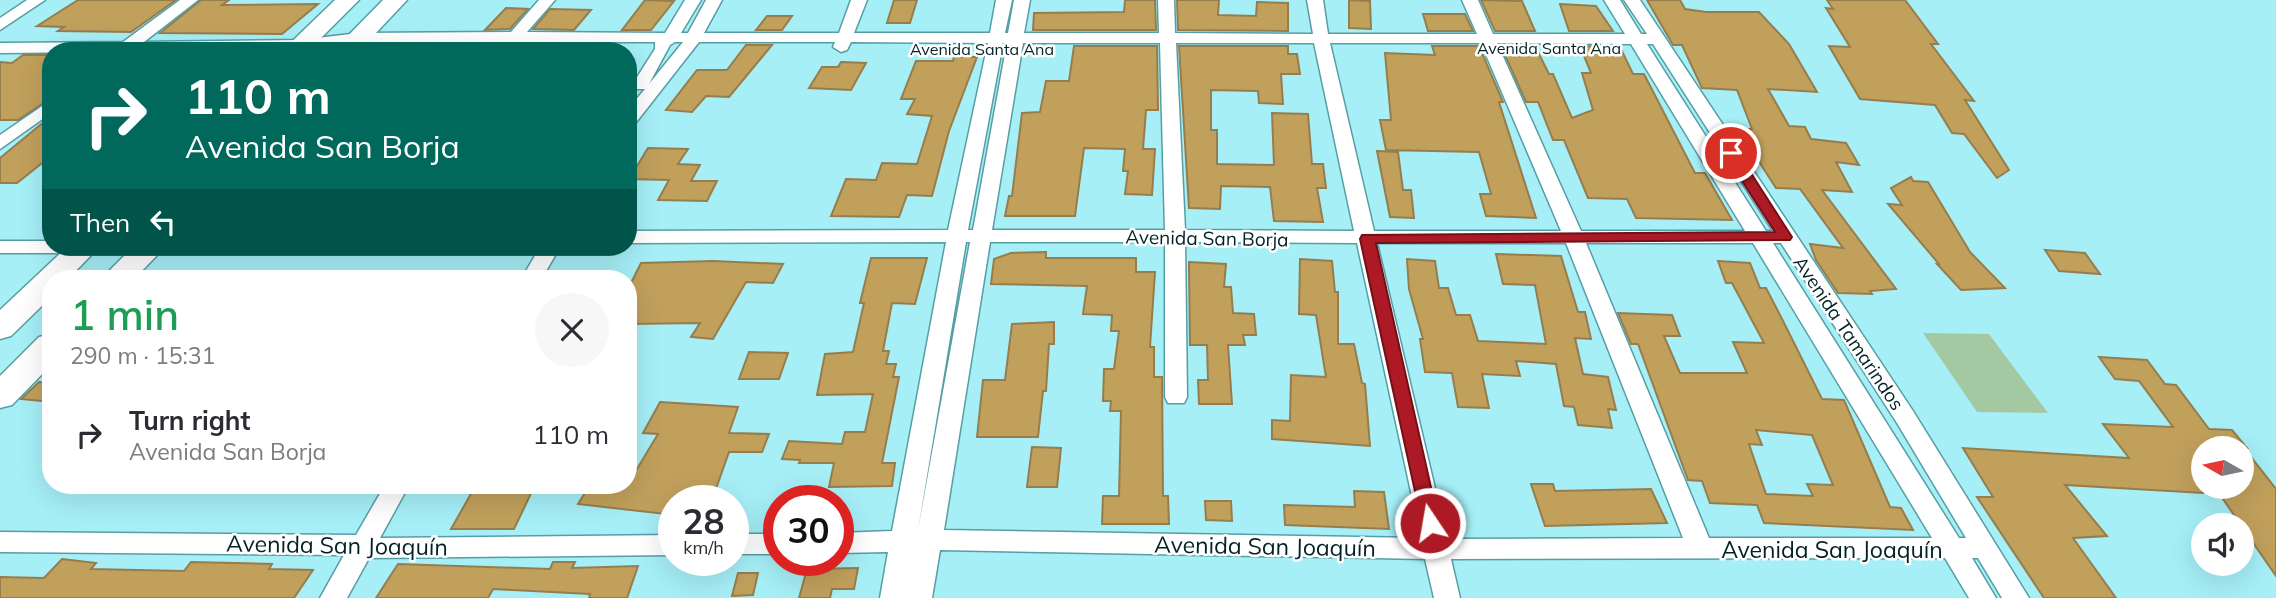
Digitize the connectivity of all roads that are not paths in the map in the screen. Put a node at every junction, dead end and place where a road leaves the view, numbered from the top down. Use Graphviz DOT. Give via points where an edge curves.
graph roads {
  1 [pos="37,0"];
  2 [pos="190,0"];
  3 [pos="348,0"];
  4 [pos="396,0"];
  5 [pos="547,0"];
  6 [pos="693,0"];
  7 [pos="714,0"];
  8 [pos="859,0"];
  9 [pos="1004,0"];
  10 [pos="1022,0"];
  11 [pos="1166,0"];
  12 [pos="1315,0"];
  13 [pos="1470,0"];
  14 [pos="1612,0"];
  15 [pos="1632,0"];
  16 [pos="0,25"];
  17 [pos="133,42"];
  18 [pos="303,42"];
  19 [pos="354,42"];
  20 [pos="514,42"];
  21 [pos="1005,42"];
  22 [pos="843,43"];
  23 [pos="1166,43"];
  24 [pos="1322,43"];
  25 [pos="1651,43"];
  26 [pos="637,44"];
  27 [pos="677,44"];
  28 [pos="1488,44"];
  29 [pos="0,48"];
  30 [pos="42,48"];
  31 [pos="637,92"];
  32 [pos="637,107"];
  33 [pos="42,112"];
  34 [pos="0,144"];
  35 [pos="957,234"];
  36 [pos="982,234"];
  37 [pos="1573,236"];
  38 [pos="637,237"];
  39 [pos="1759,237"];
  40 [pos="1785,237"];
  41 [pos="1175,238"];
  42 [pos="1367,239"];
  43 [pos="0,247"];
  44 [pos="42,247"];
  45 [pos="75,256"];
  46 [pos="140,256"];
  47 [pos="60,270"];
  48 [pos="126,270"];
  49 [pos="42,288"];
  50 [pos="0,328"];
  51 [pos="42,354"];
  52 [pos="0,396"];
  53 [pos="1176,397"];
  54 [pos="393,494"];
  55 [pos="403,494"];
  56 [pos="917,541"];
  57 [pos="0,542"];
  58 [pos="854,543"];
  59 [pos="658,545"];
  60 [pos="367,547"];
  61 [pos="1435,548"];
  62 [pos="1952,548"];
  63 [pos="1985,548"];
  64 [pos="1701,550"];
  65 [pos="333,598"];
  66 [pos="346,598"];
  67 [pos="893,598"];
  68 [pos="919,598"];
  69 [pos="1447,598"];
  70 [pos="1983,598"];
  71 [pos="2016,598"];
  1 -- 16 [label="street"];
  2 -- 17 [label="street"];
  3 -- 18 [label="street"];
  4 -- 19 [label="street"];
  5 -- 20 [label="street"];
  6 -- 27 [label="street"];
  7 -- 27 [label="street"];
  8 -- 22 [label="street"];
  9 -- 21 [label="street"];
  10 -- 21 [label="street"];
  11 -- 23 [label="street"];
  12 -- 24 [label="street"];
  13 -- 28 [label="street"];
  14 -- 25 [label="street, Avenida Tamarindos"];
  15 -- 25 [label="street, Avenida Tamarindos"];
  21 -- 22 [label="street, Avenida Santa Ana"];
  21 -- 23 [label="street, Avenida Santa Ana"];
  21 -- 35 [label="street"];
  21 -- 36 [label="street"];
  22 -- 27 [label="street, Avenida Santa Ana"];
  23 -- 24 [label="street, Avenida Santa Ana"];
  23 -- 41 [label="street"];
  24 -- 28 [label="street, Avenida Santa Ana"];
  24 -- 42 [label="street"];
  25 -- 28 [label="street, Avenida Santa Ana"];
  25 -- 39 [label="street, Avenida Tamarindos"];
  25 -- 40 [label="street, Avenida Tamarindos"];
  26 -- 27 [label="street, Avenida Santa Ana"];
  27 -- 31 [label="street"];
  27 -- 32 [label="street"];
  28 -- 37 [label="street"];
  29 -- 30 [label="street, Avenida Santa Ana"];
  33 -- 34 [label="street"];
  35 -- 36 [label="street, Avenida San Borja"];
  35 -- 38 [label="street, Avenida San Borja"];
  35 -- 56 [label="street"];
  36 -- 41 [label="street, Avenida San Borja"];
  36 -- 56 [label="street"];
  37 -- 39 [label="street, Avenida San Borja"];
  37 -- 42 [label="street, Avenida San Borja"];
  37 -- 64 [label="street"];
  39 -- 40 [label="street, Avenida San Borja"];
  39 -- 62 [label="street, Avenida Tamarindos"];
  40 -- 63 [label="street, Avenida Tamarindos" via="1905,417"];
  41 -- 42 [label="street, Avenida San Borja"];
  41 -- 53 [label="street"];
  42 -- 61 [label="street"];
  43 -- 44 [label="street"];
  45 -- 47 [label="street"];
  46 -- 48 [label="street"];
  49 -- 50 [label="street"];
  51 -- 52 [label="street"];
  54 -- 60 [label="street"];
  55 -- 60 [label="street"];
  56 -- 58 [label="street, Avenida San Joaquín"];
  56 -- 61 [label="street, Avenida San Joaquín"];
  56 -- 67 [label="street"];
  56 -- 68 [label="street"];
  57 -- 60 [label="street, Avenida San Joaquín"];
  59 -- 60 [label="street, Avenida San Joaquín"];
  60 -- 65 [label="street"];
  60 -- 66 [label="street"];
  61 -- 64 [label="street, Avenida San Joaquín"];
  61 -- 69 [label="street"];
  62 -- 63 [label="street, Avenida San Joaquín"];
  62 -- 64 [label="street, Avenida San Joaquín"];
  62 -- 70 [label="street, Avenida Tamarindos"];
  63 -- 71 [label="street, Avenida Tamarindos"];
}
